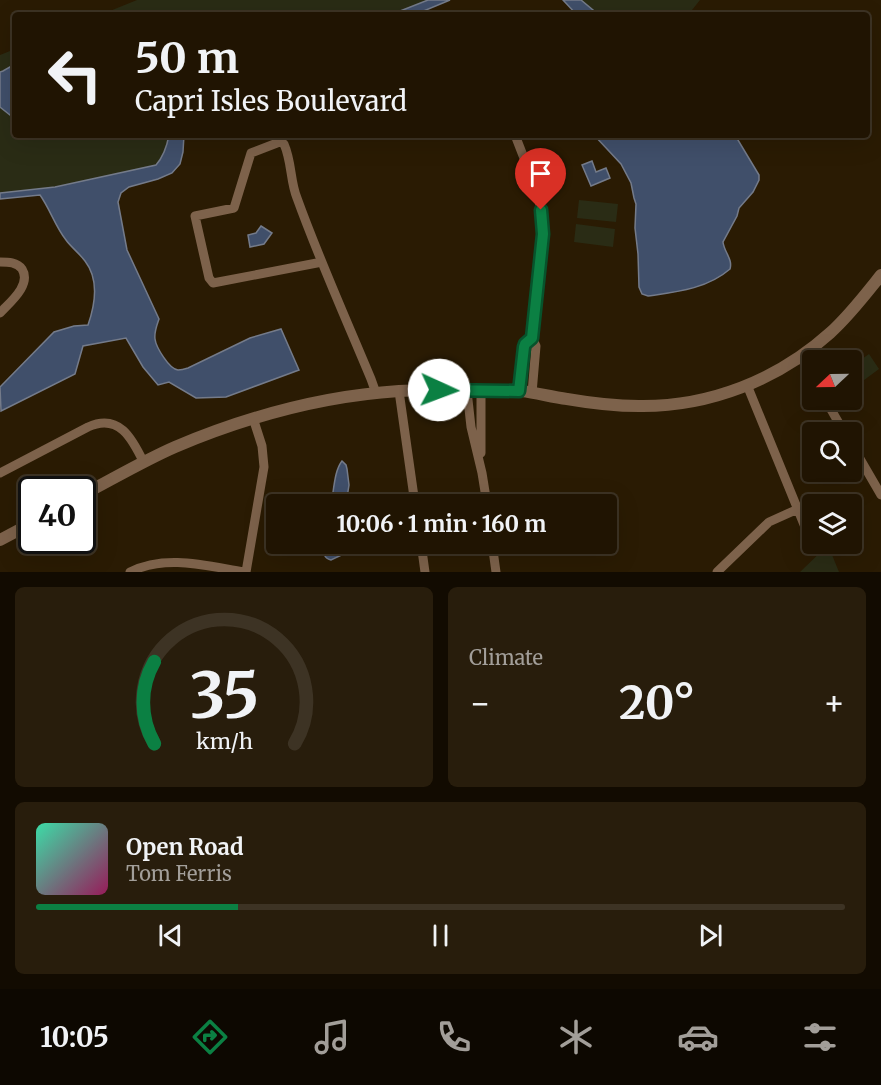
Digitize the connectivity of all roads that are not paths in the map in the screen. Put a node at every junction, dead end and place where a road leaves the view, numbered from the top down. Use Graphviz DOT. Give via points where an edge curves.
graph roads {
  1 [pos="516,138"];
  2 [pos="0,262"];
  3 [pos="322,262"];
  4 [pos="881,275"];
  5 [pos="0,313"];
  6 [pos="532,338"];
  7 [pos="800,356"];
  8 [pos="802,359"];
  9 [pos="747,385"];
  10 [pos="399,391"];
  11 [pos="467,391"];
  12 [pos="519,391"];
  13 [pos="481,392"];
  14 [pos="376,393"];
  15 [pos="532,393"];
  16 [pos="253,418"];
  17 [pos="144,462"];
  18 [pos="862,462"];
  19 [pos="482,473"];
  20 [pos="0,474"];
  21 [pos="96,488"];
  22 [pos="414,494"];
  23 [pos="485,494"];
  24 [pos="881,495"];
  25 [pos="798,509"];
  26 [pos="802,519"];
  27 [pos="18,530"];
  28 [pos="0,540"];
  29 [pos="423,554"];
  30 [pos="494,554"];
  31 [pos="130,572"];
  32 [pos="245,572"];
  33 [pos="425,572"];
  34 [pos="496,572"];
  35 [pos="717,572"];
  1 -- 6 [label="street" via="532,177 543,224"];
  2 -- 5 [label="street" via="18,266 24,280 19,292"];
  3 -- 3 [label="street" via="296,196 282,143 251,153 234,208 195,216 213,283"];
  3 -- 14 [label="street"];
  4 -- 7 [label="street" via="838,325"];
  6 -- 12 [label="street" via="524,347"];
  6 -- 15 [label="street" via="536,348"];
  7 -- 8 [label="street"];
  7 -- 9 [label="street"];
  9 -- 15 [label="street" via="697,400 642,406"];
  9 -- 25 [label="street"];
  10 -- 11 [label="street"];
  10 -- 14 [label="street"];
  10 -- 22 [label="street"];
  11 -- 13 [label="street"];
  11 -- 19 [label="street"];
  12 -- 13 [label="street"];
  12 -- 15 [label="street"];
  13 -- 19 [label="street"];
  14 -- 16 [label="street"];
  16 -- 17 [label="street"];
  16 -- 32 [label="street" via="264,467"];
  17 -- 20 [label="street" via="126,433 103,422"];
  17 -- 21 [label="street"];
  18 -- 24 [label="street"];
  19 -- 23 [label="street"];
  25 -- 26 [label="street"];
  25 -- 35 [label="street" via="769,522"];
  27 -- 28 [label="street"];
  29 -- 33 [label="street"];
  30 -- 34 [label="street"];
  31 -- 32 [label="street" via="170,562"];
}
